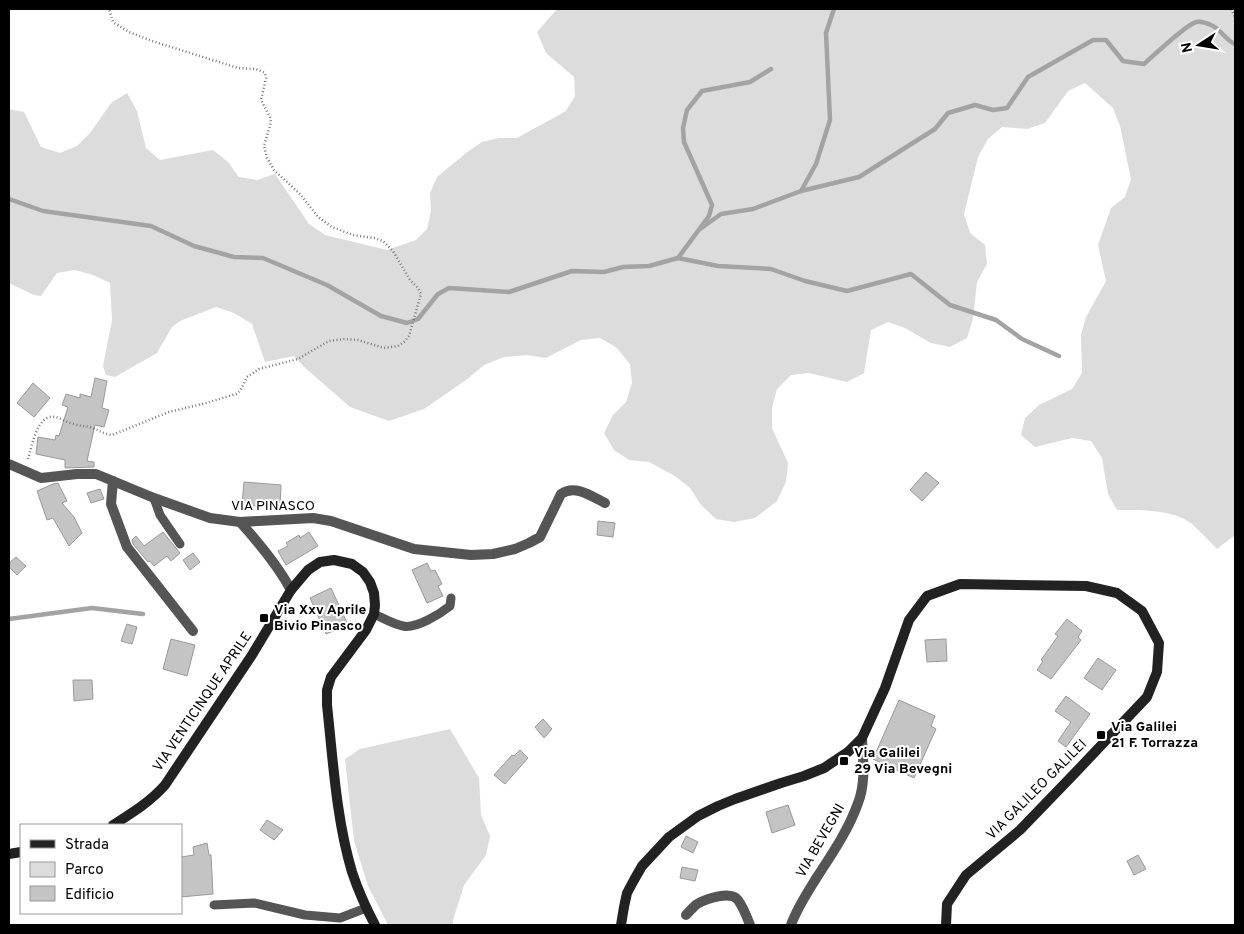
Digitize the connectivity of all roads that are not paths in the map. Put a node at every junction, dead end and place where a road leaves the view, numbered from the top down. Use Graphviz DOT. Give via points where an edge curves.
graph roads {
  1 [pos="9,464"];
  2 [pos="113,481"];
  3 [pos="154,498"];
  4 [pos="604,503"];
  5 [pos="240,522"];
  6 [pos="180,544"];
  7 [pos="291,590"];
  8 [pos="451,598"];
  9 [pos="374,614"];
  10 [pos="193,632"];
  11 [pos="862,738"];
  12 [pos="114,824"];
  13 [pos="214,904"];
  14 [pos="366,908"];
  15 [pos="686,916"];
  16 [pos="375,925"];
  17 [pos="622,925"];
  18 [pos="750,925"];
  19 [pos="792,925"];
  20 [pos="946,925"];
  1 -- 2 [label="street, VIA PINASCO" via="41,478 96,474"];
  2 -- 3 [label="street, VIA PINASCO"];
  2 -- 10 [label="street" via="111,504 126,547"];
  3 -- 5 [label="street, VIA PINASCO" via="210,518"];
  3 -- 6 [label="lane" via="160,515"];
  4 -- 5 [label="street, VIA PINASCO" via="582,492 566,490 560,494 540,537 515,549 493,554 414,549 313,518"];
  5 -- 7 [label="street"];
  7 -- 9 [label="main road, VIA VENTICINQUE APRILE" via="308,570 320,562 343,561 363,572 370,582 374,593"];
  7 -- 12 [label="main road, VIA VENTICINQUE APRILE" via="252,655 165,785 139,809"];
  8 -- 9 [label="lane" via="450,606 443,612 414,626 404,627"];
  9 -- 14 [label="main road" via="331,678 327,690 341,825 352,872"];
  11 -- 17 [label="main road" via="824,768 718,806 669,837 642,866 627,893"];
  11 -- 19 [label="street, VIA BEVEGNI" via="863,777 859,802 806,893"];
  11 -- 20 [label="main road, VIA GALILEO GALILEI" via="885,688 909,620 927,596 960,584 1086,586 1117,592 1142,611 1159,643 1157,672 1147,696 1020,830 966,875 947,904"];
  13 -- 14 [label="lane" via="254,903 305,915 340,918"];
  14 -- 16 [label="main road"];
  15 -- 18 [label="street" via="697,905 729,895 738,899"];
}
